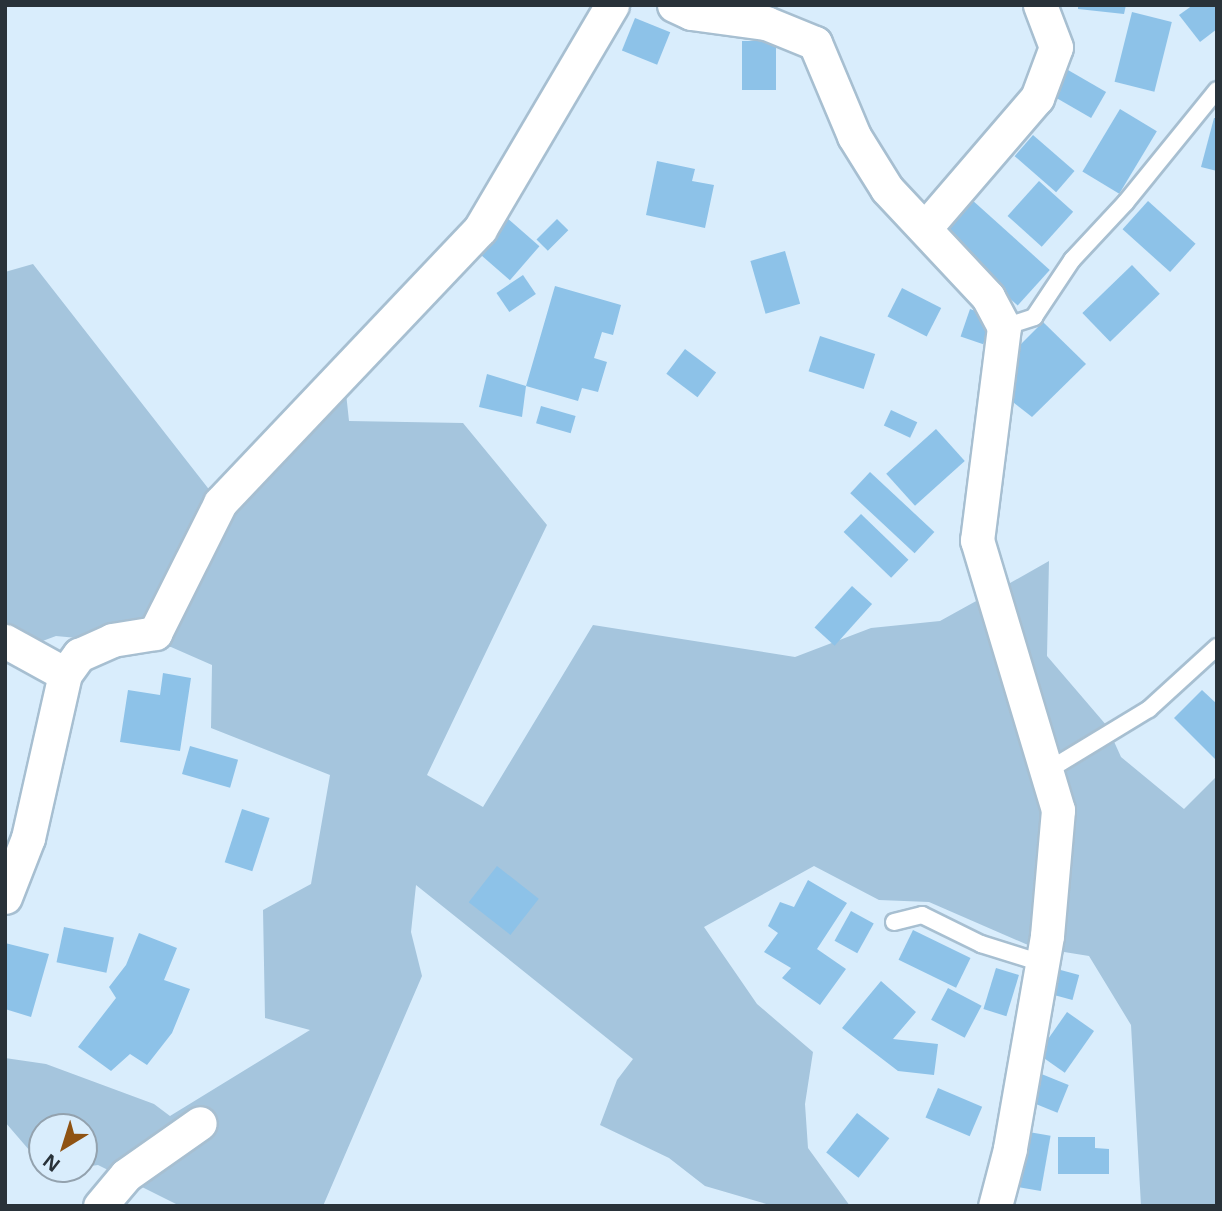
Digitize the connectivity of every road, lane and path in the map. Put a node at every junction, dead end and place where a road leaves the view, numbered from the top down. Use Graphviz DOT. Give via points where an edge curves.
graph roads {
  1 [pos="612,5"];
  2 [pos="674,5"];
  3 [pos="1040,5"];
  4 [pos="1217,90"];
  5 [pos="925,229"];
  6 [pos="1004,327"];
  7 [pos="5,641"];
  8 [pos="1217,647"];
  9 [pos="65,674"];
  10 [pos="1047,771"];
  11 [pos="5,897"];
  12 [pos="894,922"];
  13 [pos="1042,963"];
  14 [pos="200,1122"];
  15 [pos="100,1206"];
  16 [pos="995,1206"];
  1 -- 9 [label="street" via="480,229 220,503 155,633 112,640 79,655"];
  2 -- 5 [label="street" via="691,13 765,23 815,43 854,136 887,189"];
  3 -- 5 [label="street" via="1056,47 1038,98"];
  4 -- 6 [label="lane" via="1072,260 1034,317"];
  5 -- 6 [label="street" via="988,297"];
  6 -- 10 [label="street" via="977,540"];
  7 -- 9 [label="street"];
  8 -- 10 [label="lane" via="1149,709"];
  9 -- 11 [label="street" via="28,838"];
  10 -- 13 [label="street" via="1058,810"];
  12 -- 13 [label="lane" via="922,915 981,944"];
  13 -- 16 [label="street" via="1010,1149"];
  14 -- 15 [label="street" via="126,1175"];
}
